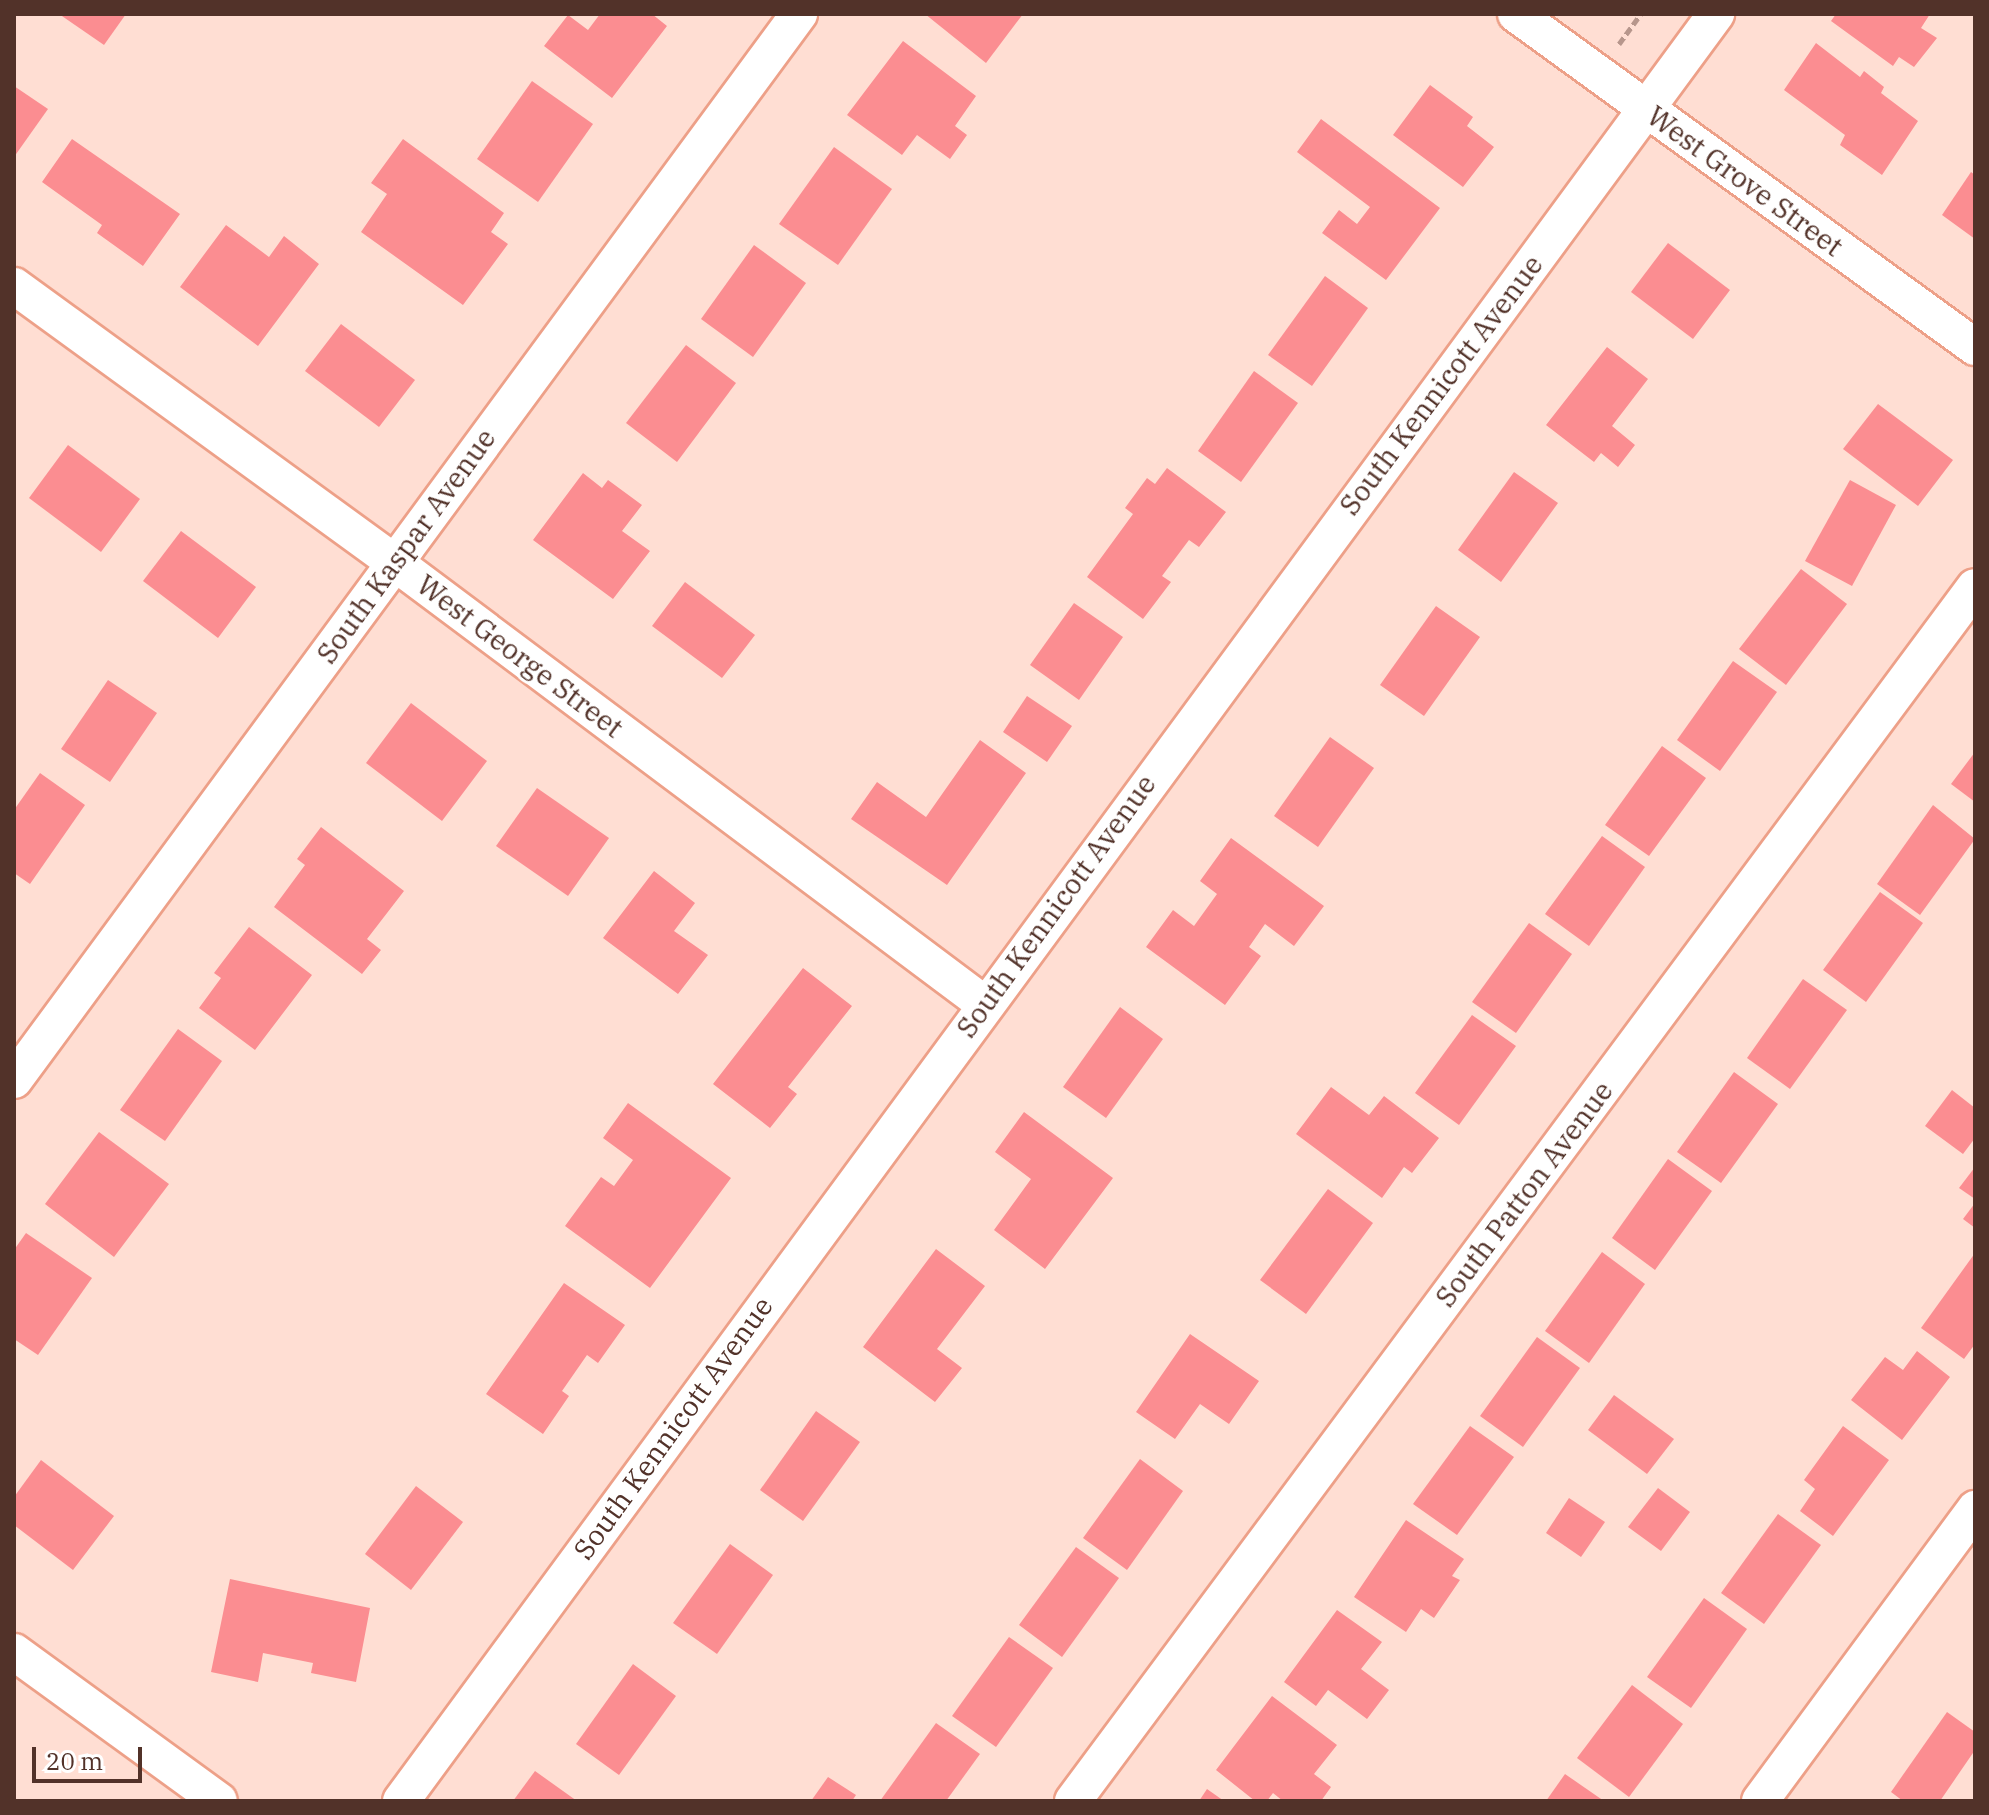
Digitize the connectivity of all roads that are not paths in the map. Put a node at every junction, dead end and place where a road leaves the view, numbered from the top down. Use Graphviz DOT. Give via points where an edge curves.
graph roads {
  1 [pos="799,14"];
  2 [pos="1516,14"];
  3 [pos="1716,14"];
  4 [pos="1646,109"];
  5 [pos="14,286"];
  6 [pos="1975,347"];
  7 [pos="394,562"];
  8 [pos="1975,587"];
  9 [pos="983,1003"];
  10 [pos="14,1080"];
  11 [pos="1975,1509"];
  12 [pos="14,1652"];
  13 [pos="219,1801"];
  14 [pos="401,1801"];
  15 [pos="1073,1801"];
  16 [pos="1760,1801"];
  1 -- 7 [label="street, South Kaspar Avenue"];
  2 -- 4 [label="street, West Grove Street"];
  3 -- 4 [label="street, South Kennicott Avenue"];
  4 -- 6 [label="street, West Grove Street"];
  4 -- 9 [label="street, South Kennicott Avenue"];
  5 -- 7 [label="street, West George Street"];
  7 -- 9 [label="street, West George Street"];
  7 -- 10 [label="street, South Kaspar Avenue"];
  8 -- 15 [label="street, South Patton Avenue"];
  9 -- 14 [label="street, South Kennicott Avenue"];
  11 -- 16 [label="street"];
  12 -- 13 [label="street"];
}
